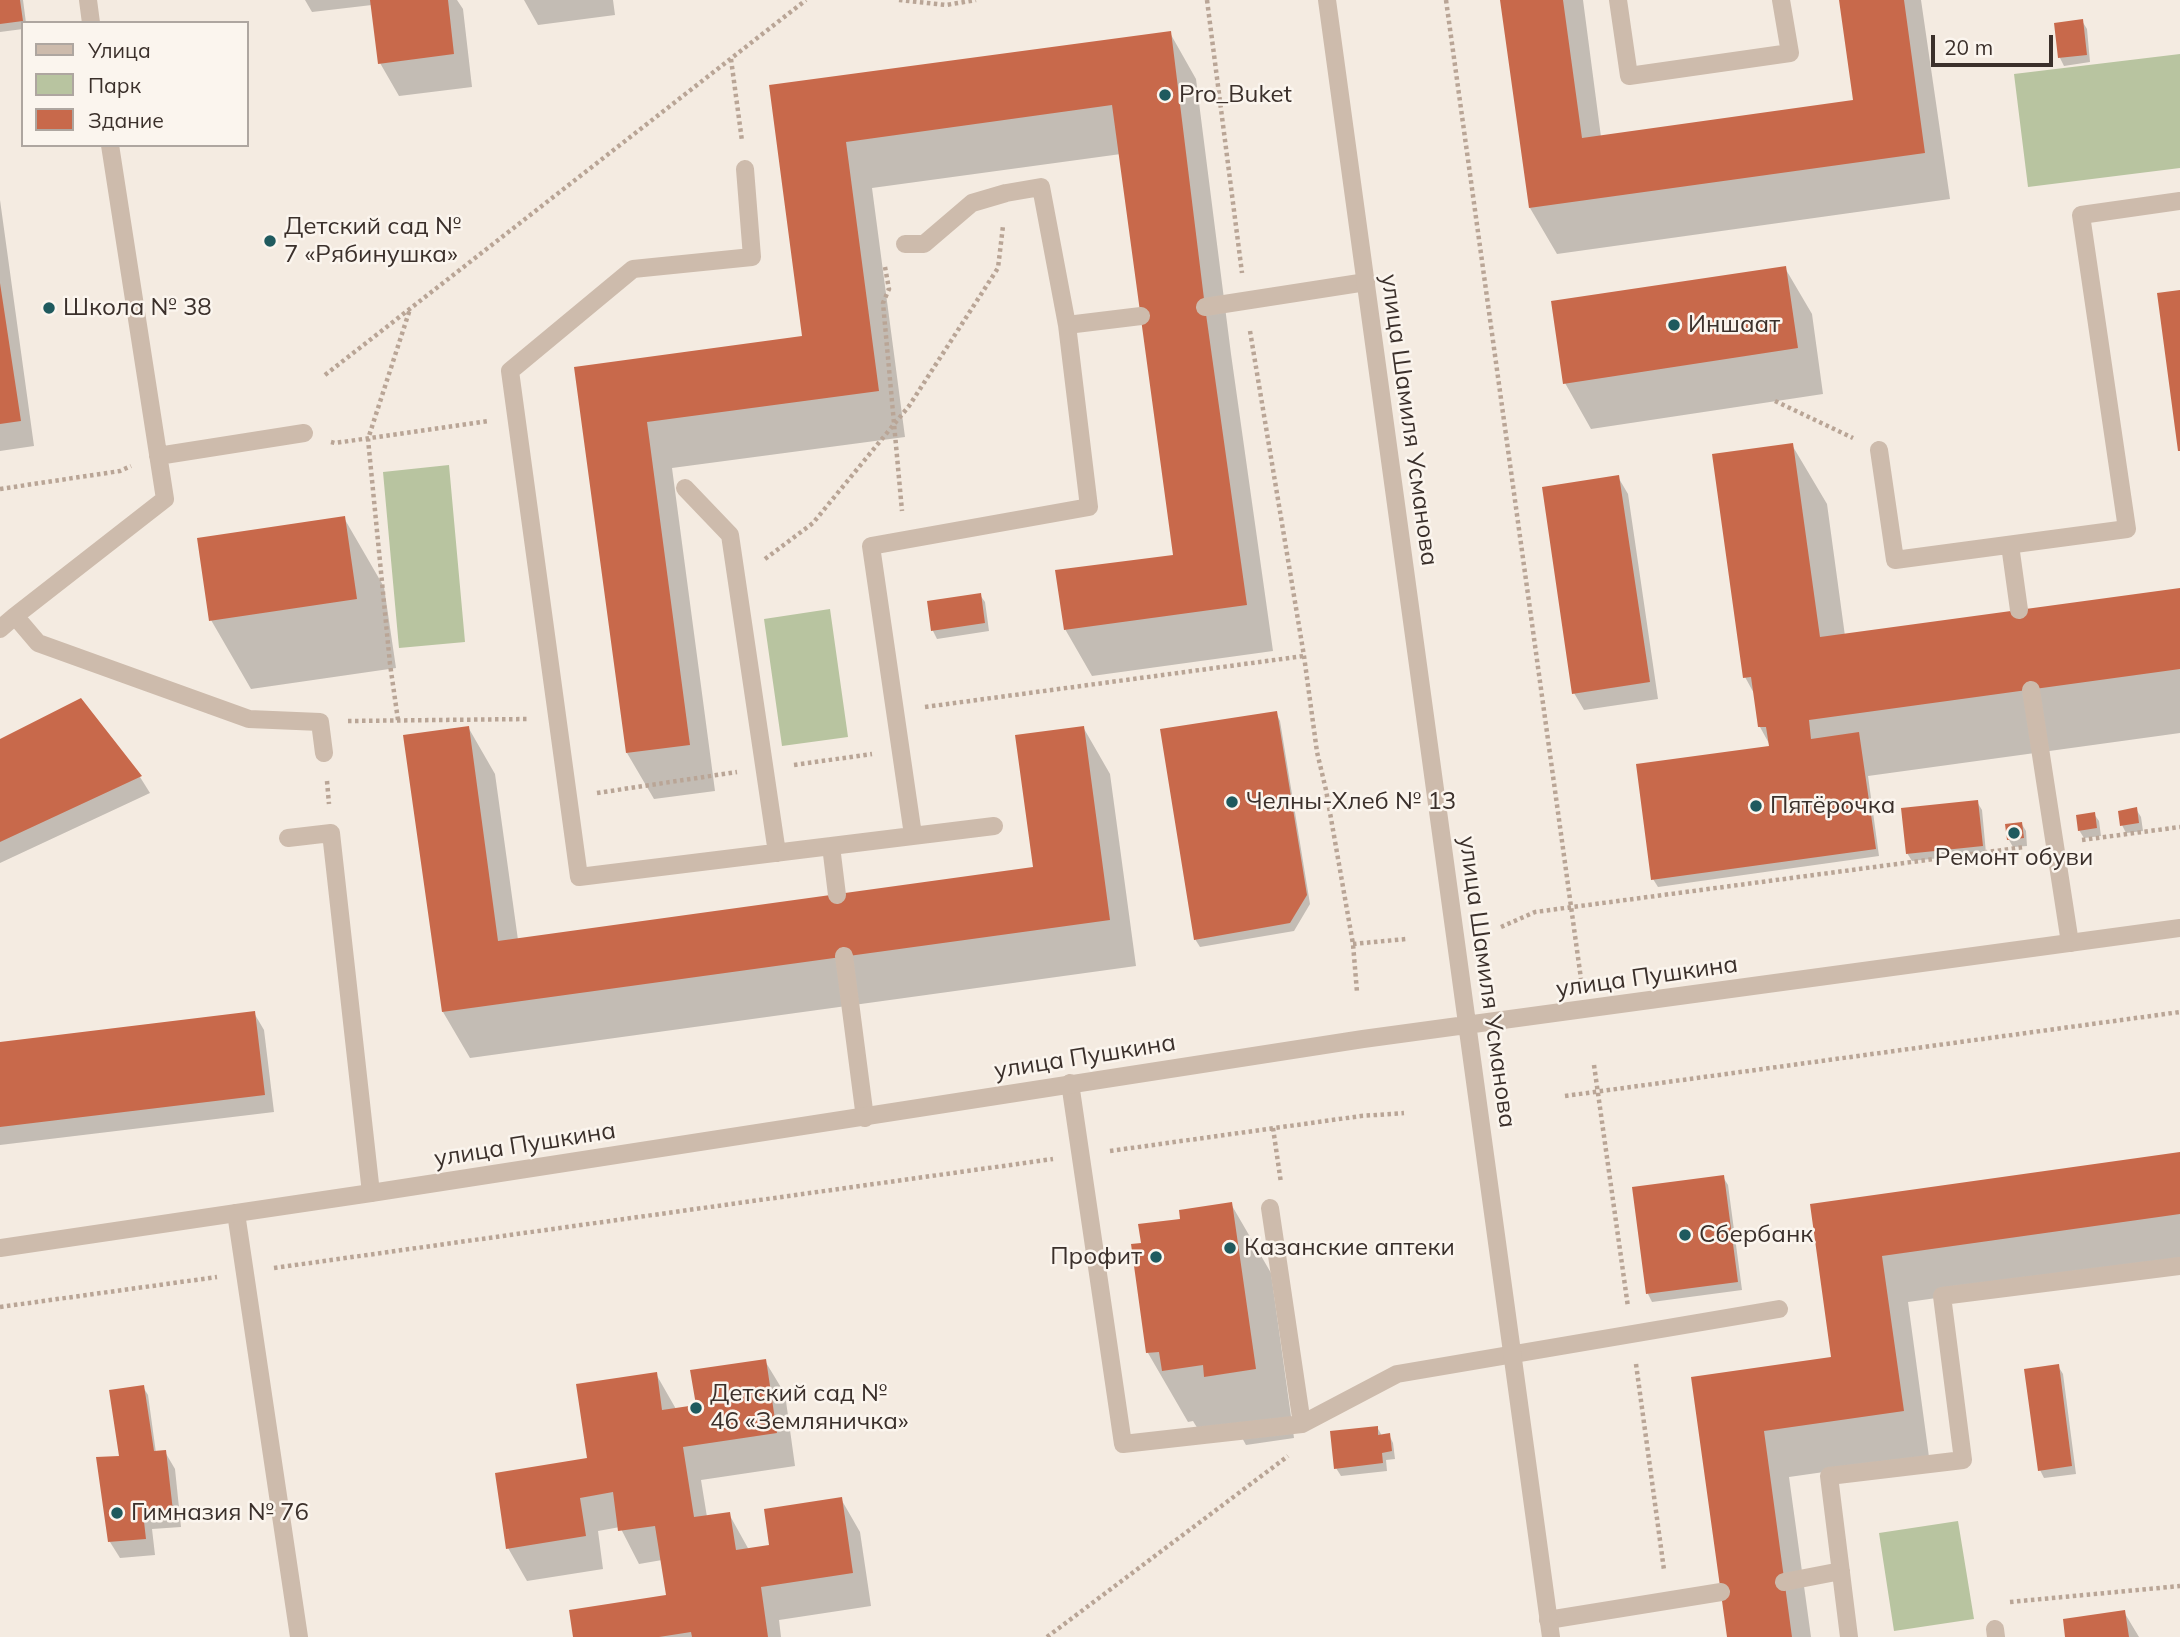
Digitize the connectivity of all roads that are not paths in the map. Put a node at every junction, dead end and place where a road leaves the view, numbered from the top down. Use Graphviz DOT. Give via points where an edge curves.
graph roads {
  1 [pos="88,0"];
  2 [pos="1327,0"];
  3 [pos="1618,0"];
  4 [pos="1781,0"];
  5 [pos="91,21"];
  6 [pos="110,147"];
  7 [pos="746,169"];
  8 [pos="2180,201"];
  9 [pos="905,244"];
  10 [pos="1366,282"];
  11 [pos="1205,307"];
  12 [pos="1141,316"];
  13 [pos="1067,325"];
  14 [pos="304,433"];
  15 [pos="1879,450"];
  16 [pos="158,456"];
  17 [pos="685,488"];
  18 [pos="2010,545"];
  19 [pos="2019,610"];
  20 [pos="15,616"];
  21 [pos="0,629"];
  22 [pos="2031,690"];
  23 [pos="324,753"];
  24 [pos="995,825"];
  25 [pos="913,835"];
  26 [pos="288,838"];
  27 [pos="831,846"];
  28 [pos="777,853"];
  29 [pos="837,895"];
  30 [pos="2180,928"];
  31 [pos="2070,943"];
  32 [pos="844,956"];
  33 [pos="1468,1026"];
  34 [pos="1070,1083"];
  35 [pos="864,1118"];
  36 [pos="371,1193"];
  37 [pos="1270,1208"];
  38 [pos="236,1213"];
  39 [pos="0,1248"];
  40 [pos="2180,1266"];
  41 [pos="1780,1309"];
  42 [pos="1513,1355"];
  43 [pos="1302,1424"];
  44 [pos="1841,1571"];
  45 [pos="1784,1582"];
  46 [pos="1721,1592"];
  47 [pos="1549,1628"];
  48 [pos="299,1637"];
  49 [pos="1849,1637"];
  1 -- 5 [label="street"];
  2 -- 10 [label="street, улица Шамиля Усманова"];
  3 -- 4 [label="street" via="1629,76 1790,53"];
  6 -- 16 [label="street"];
  7 -- 28 [label="street" via="752,257 633,268 510,371 579,877"];
  8 -- 18 [label="street" via="2081,215 2127,529"];
  9 -- 13 [label="street" via="924,244 972,203 1041,187"];
  10 -- 11 [label="street"];
  10 -- 33 [label="street, улица Шамиля Усманова"];
  12 -- 13 [label="street"];
  13 -- 25 [label="street" via="1089,507 871,546"];
  14 -- 16 [label="street"];
  15 -- 18 [label="street" via="1895,560"];
  16 -- 20 [label="street" via="165,499"];
  17 -- 28 [label="street" via="730,536"];
  18 -- 19 [label="street"];
  20 -- 21 [label="street"];
  20 -- 23 [label="street" via="38,643 249,719 320,722"];
  22 -- 31 [label="street"];
  24 -- 25 [label="street"];
  25 -- 27 [label="street"];
  26 -- 36 [label="street" via="331,833"];
  27 -- 28 [label="street"];
  27 -- 29 [label="street"];
  30 -- 31 [label="street, улица Пушкина"];
  31 -- 33 [label="street, улица Пушкина"];
  32 -- 35 [label="street"];
  33 -- 34 [label="street, улица Пушкина"];
  33 -- 42 [label="street, улица Шамиля Усманова"];
  34 -- 35 [label="street, улица Пушкина"];
  34 -- 43 [label="street" via="1124,1444"];
  35 -- 36 [label="street, улица Пушкина"];
  36 -- 38 [label="street, улица Пушкина"];
  37 -- 43 [label="street"];
  38 -- 39 [label="street, улица Пушкина"];
  38 -- 48 [label="street"];
  40 -- 44 [label="street" via="1942,1296 1962,1460 1829,1476"];
  41 -- 42 [label="street"];
  42 -- 43 [label="street" via="1398,1374"];
  42 -- 47 [label="street, улица Шамиля Усманова"];
  44 -- 45 [label="street"];
  44 -- 49 [label="street"];
  46 -- 47 [label="street"];
}
